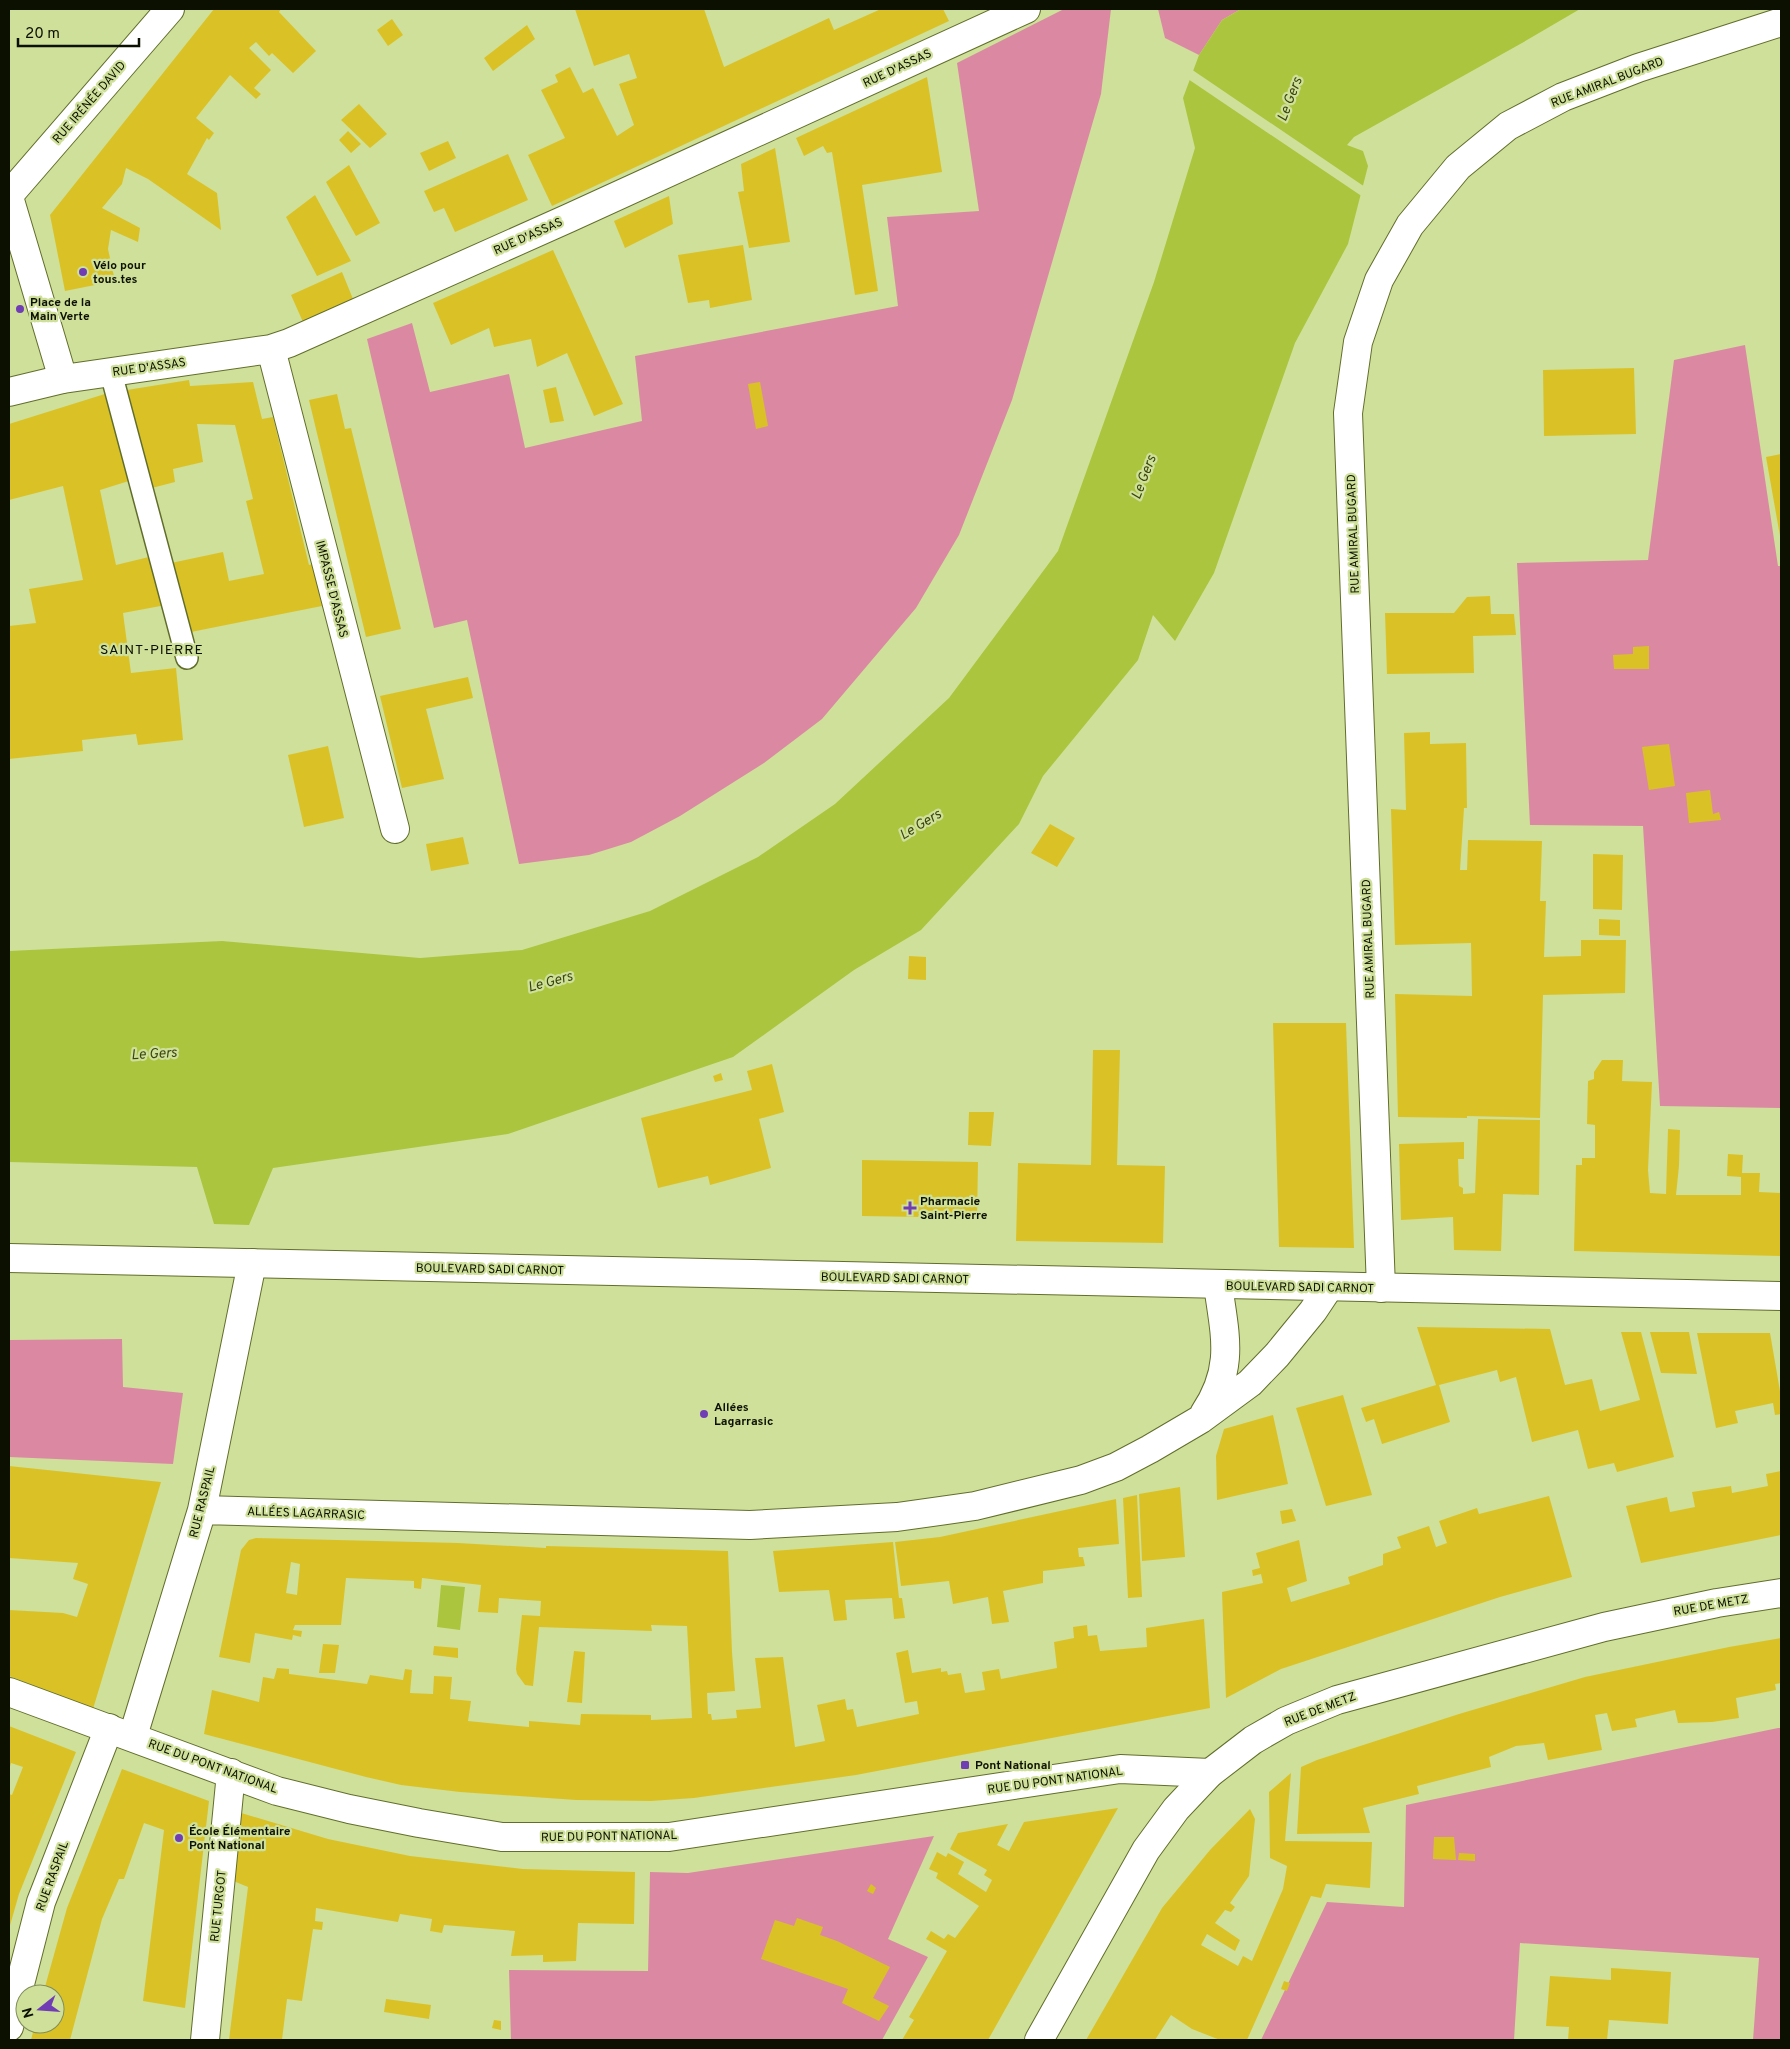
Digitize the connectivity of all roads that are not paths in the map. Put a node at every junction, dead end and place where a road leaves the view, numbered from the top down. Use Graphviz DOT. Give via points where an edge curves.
graph roads {
  1 [pos="170,9"];
  2 [pos="1026,9"];
  3 [pos="1781,22"];
  4 [pos="9,196"];
  5 [pos="271,349"];
  6 [pos="111,373"];
  7 [pos="62,379"];
  8 [pos="9,392"];
  9 [pos="187,658"];
  10 [pos="394,829"];
  11 [pos="9,1258"];
  12 [pos="252,1264"];
  13 [pos="1218,1285"];
  14 [pos="1329,1287"];
  15 [pos="1381,1288"];
  16 [pos="1781,1296"];
  17 [pos="1201,1419"];
  18 [pos="202,1510"];
  19 [pos="1781,1594"];
  20 [pos="9,1692"];
  21 [pos="121,1732"];
  22 [pos="231,1773"];
  23 [pos="1210,1773"];
  24 [pos="9,2028"];
  25 [pos="205,2040"];
  26 [pos="1039,2040"];
  1 -- 4 [label="street, RUE IRÉNÉE DAVID"];
  2 -- 5 [label="street, RUE D'ASSAS" via="569,218"];
  3 -- 15 [label="street, RUE AMIRAL BUGARD" via="1588,87 1508,126 1458,167 1410,225 1379,280 1358,342 1348,413"];
  4 -- 7 [label="street"];
  5 -- 6 [label="street, RUE D'ASSAS"];
  5 -- 10 [label="street, IMPASSE D'ASSAS"];
  6 -- 7 [label="street, RUE D'ASSAS"];
  6 -- 9 [label="lane"];
  7 -- 8 [label="street, RUE D'ASSAS"];
  11 -- 12 [label="street, BOULEVARD SADI CARNOT"];
  12 -- 13 [label="street, BOULEVARD SADI CARNOT"];
  12 -- 18 [label="street, RUE RASPAIL"];
  13 -- 14 [label="street, BOULEVARD SADI CARNOT"];
  13 -- 17 [label="street, ALLÉES LAGARRASIC" via="1226,1343 1225,1370 1216,1396"];
  14 -- 15 [label="street, BOULEVARD SADI CARNOT"];
  14 -- 17 [label="street, ALLÉES LAGARRASIC" via="1277,1355 1250,1383"];
  15 -- 16 [label="street, BOULEVARD SADI CARNOT"];
  17 -- 18 [label="street, ALLÉES LAGARRASIC" via="1116,1467 1081,1480 975,1506 897,1517 750,1525"];
  18 -- 21 [label="street, RUE RASPAIL"];
  19 -- 23 [label="street, RUE DE METZ" via="1717,1603 1604,1627 1337,1700 1286,1721 1253,1740"];
  20 -- 21 [label="street, RUE DU PONT NATIONAL"];
  21 -- 22 [label="street, RUE DU PONT NATIONAL"];
  21 -- 24 [label="street, RUE RASPAIL" via="41,1902"];
  22 -- 23 [label="street, RUE DU PONT NATIONAL" via="278,1791 349,1809 502,1837 670,1837 1120,1770"];
  22 -- 25 [label="street, RUE TURGOT"];
  23 -- 26 [label="street, RUE DE METZ" via="1176,1809 1146,1850"];
}
